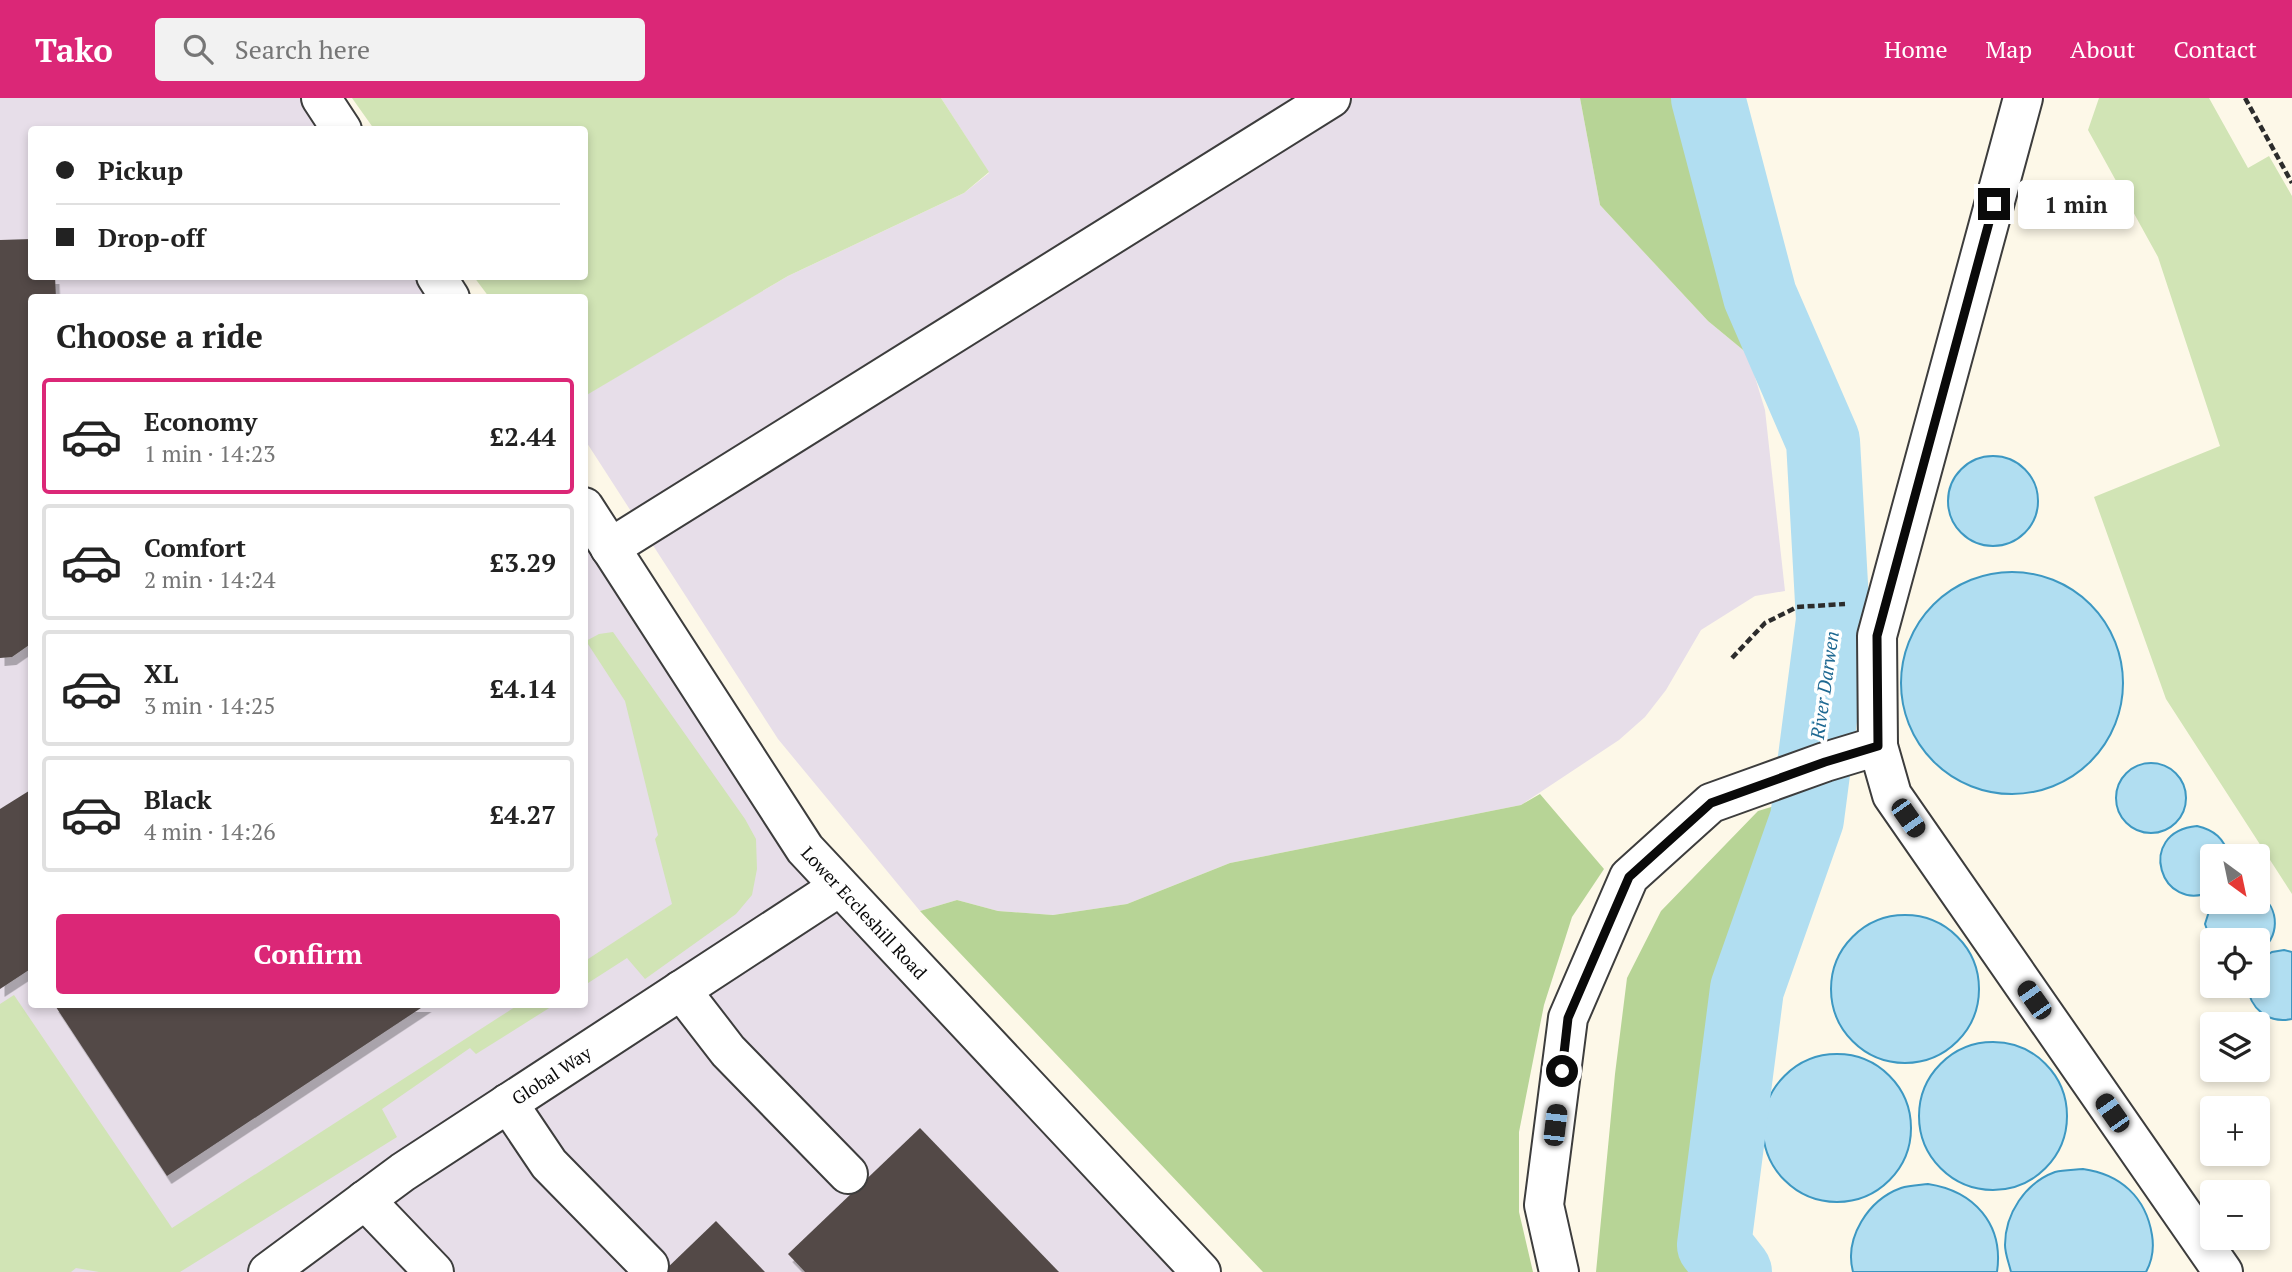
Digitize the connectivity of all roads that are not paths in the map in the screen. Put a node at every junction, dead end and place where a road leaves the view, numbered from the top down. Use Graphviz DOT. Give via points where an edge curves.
graph roads {
  1 [pos="321,98"];
  2 [pos="1331,98"];
  3 [pos="2023,98"];
  4 [pos="339,126"];
  5 [pos="588,513"];
  6 [pos="610,548"];
  7 [pos="1878,746"];
  8 [pos="839,887"];
  9 [pos="681,990"];
  10 [pos="508,1103"];
  11 [pos="848,1174"];
  12 [pos="365,1200"];
  13 [pos="649,1266"];
  14 [pos="268,1272"];
  15 [pos="434,1272"];
  16 [pos="1201,1272"];
  17 [pos="1559,1272"];
  18 [pos="2223,1272"];
  1 -- 4 [label="street"];
  2 -- 6 [label="street"];
  3 -- 7 [label="street" via="1877,636"];
  5 -- 6 [label="street, Lower Eccleshill Road"];
  6 -- 8 [label="street, Lower Eccleshill Road" via="804,849"];
  7 -- 17 [label="street" via="1711,803 1629,877 1568,1018 1544,1205"];
  7 -- 18 [label="street" via="1892,795"];
  8 -- 9 [label="street, Global Way"];
  8 -- 16 [label="street, Lower Eccleshill Road"];
  9 -- 10 [label="street, Global Way"];
  9 -- 11 [label="street" via="728,1052"];
  10 -- 12 [label="street, Global Way"];
  10 -- 13 [label="street" via="549,1164"];
  12 -- 14 [label="street, Global Way"];
  12 -- 15 [label="street"];
}
